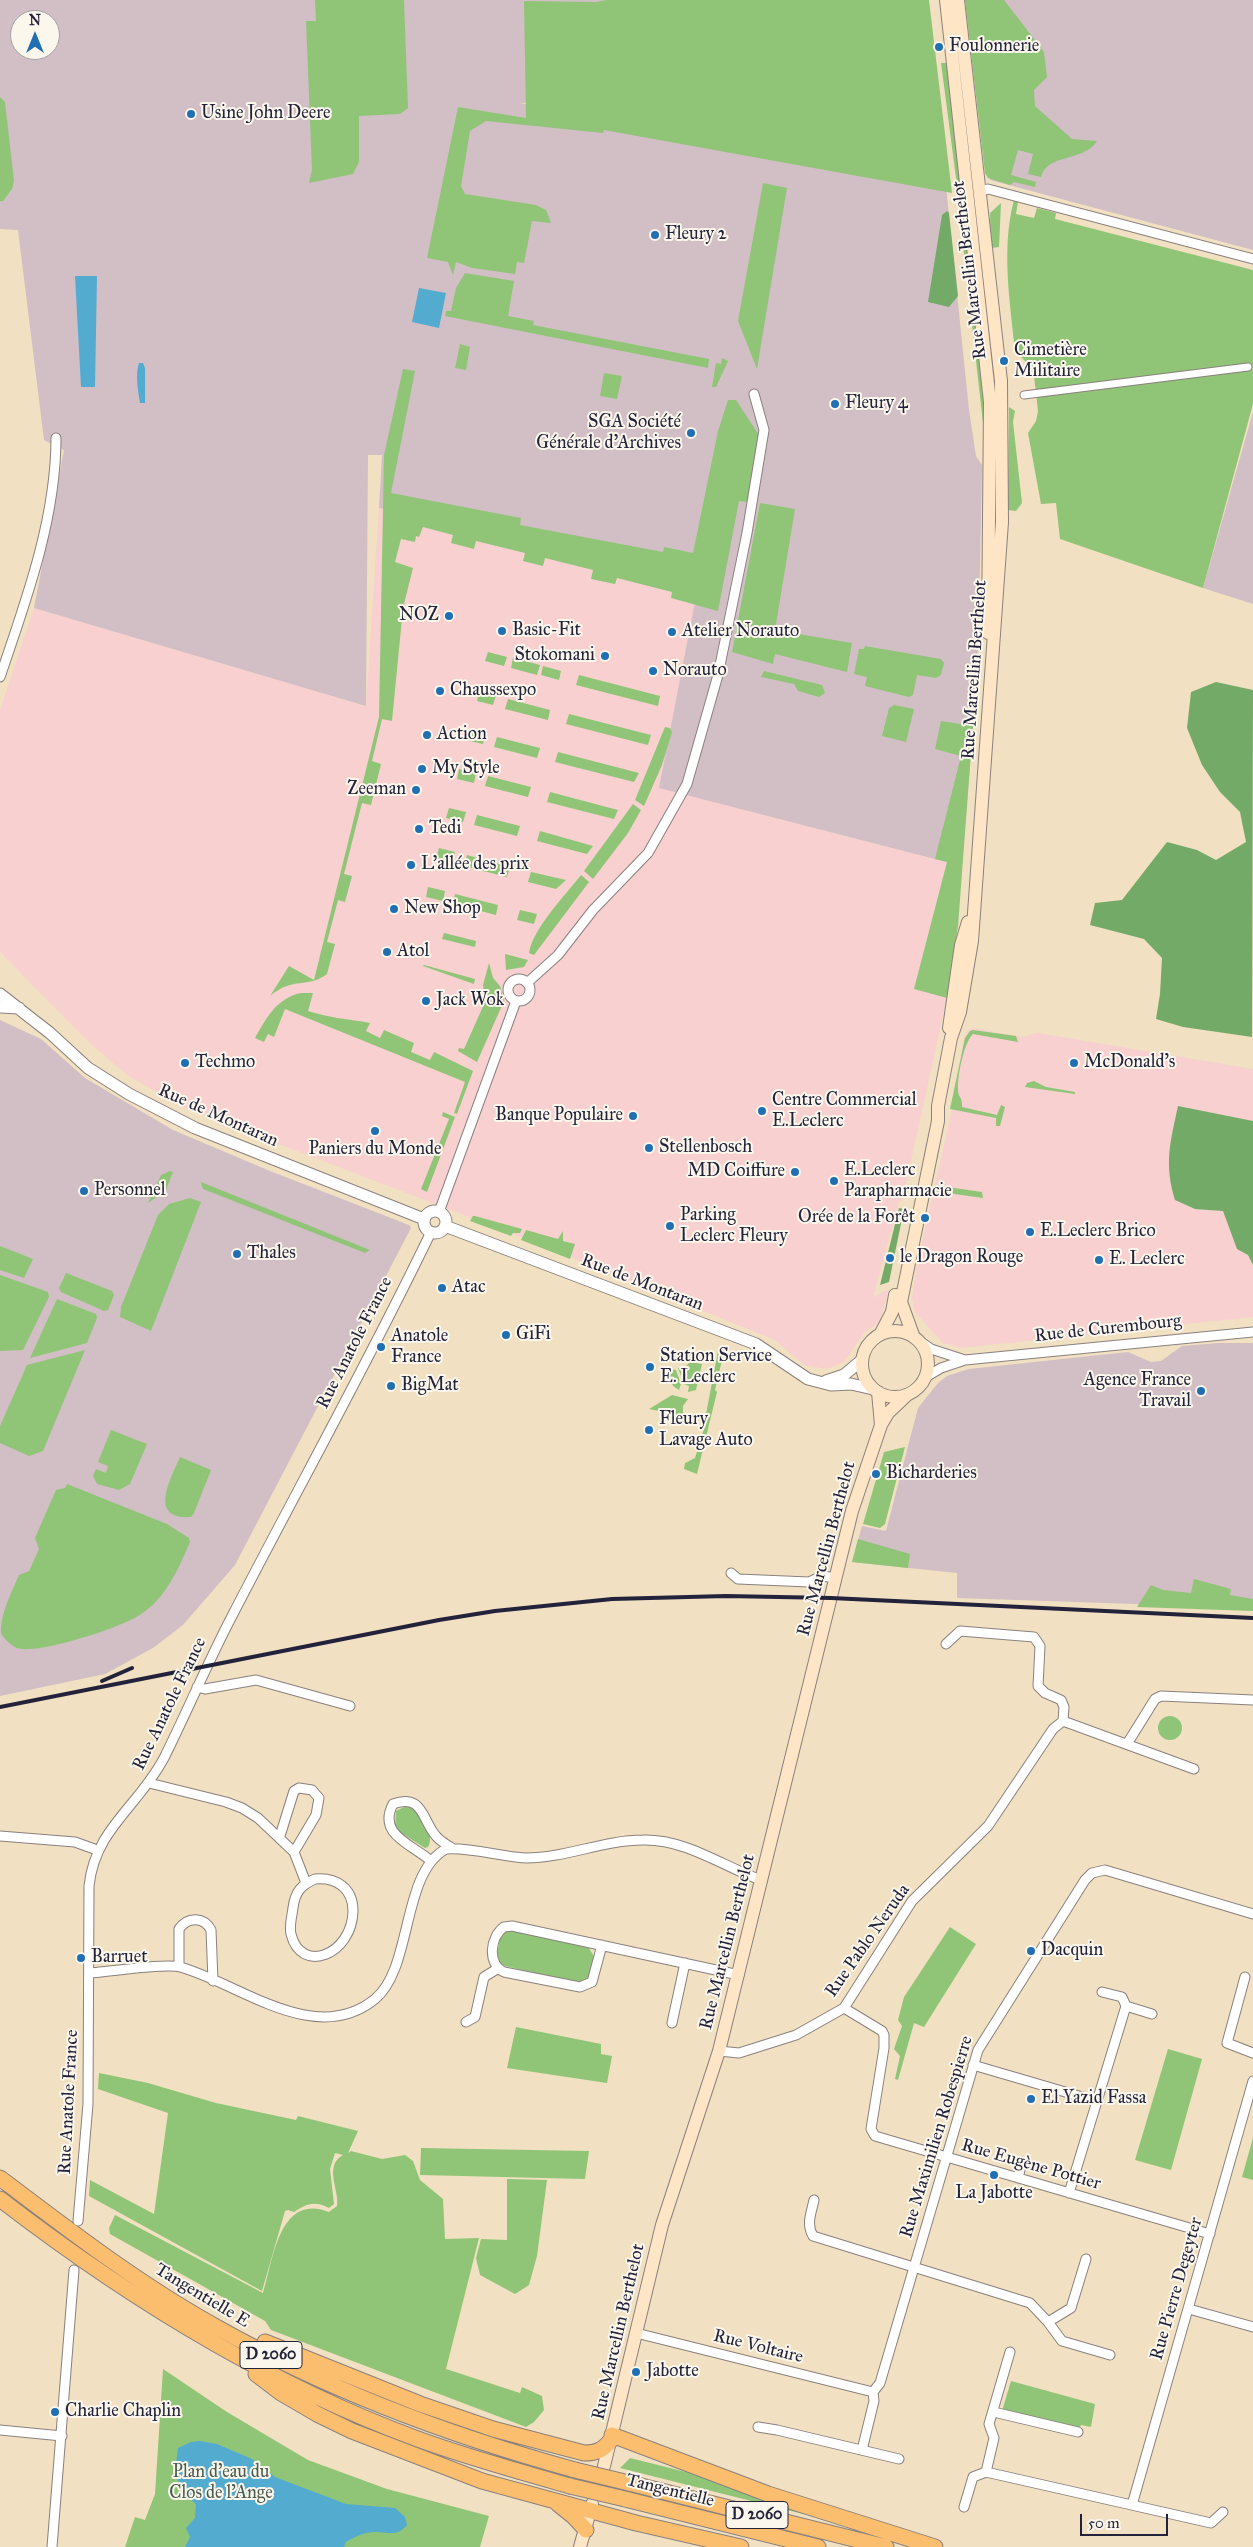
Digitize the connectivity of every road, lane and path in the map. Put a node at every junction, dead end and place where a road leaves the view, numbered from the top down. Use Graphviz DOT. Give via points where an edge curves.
graph roads {
  1 [pos="946,0"];
  2 [pos="958,0"];
  3 [pos="979,191"];
  4 [pos="1253,259"];
  5 [pos="1248,367"];
  6 [pos="754,394"];
  7 [pos="1024,395"];
  8 [pos="56,438"];
  9 [pos="0,677"];
  10 [pos="527,983"];
  11 [pos="0,994"];
  12 [pos="516,1001"];
  13 [pos="0,1007"];
  14 [pos="19,1008"];
  15 [pos="439,1212"];
  16 [pos="424,1219"];
  17 [pos="445,1226"];
  18 [pos="431,1232"];
  19 [pos="1253,1332"];
  20 [pos="881,1333"];
  21 [pos="917,1338"];
  22 [pos="862,1360"];
  23 [pos="965,1360"];
  24 [pos="926,1377"];
  25 [pos="821,1382"];
  26 [pos="875,1391"];
  27 [pos="907,1395"];
  28 [pos="881,1425"];
  29 [pos="730,1573"];
  30 [pos="836,1578"];
  31 [pos="946,1644"];
  32 [pos="197,1687"];
  33 [pos="1253,1700"];
  34 [pos="350,1706"];
  35 [pos="1063,1721"];
  36 [pos="1127,1744"];
  37 [pos="1194,1769"];
  38 [pos="149,1783"];
  39 [pos="0,1836"];
  40 [pos="280,1836"];
  41 [pos="452,1848"];
  42 [pos="97,1850"];
  43 [pos="294,1852"];
  44 [pos="431,1862"];
  45 [pos="761,1880"];
  46 [pos="306,1883"];
  47 [pos="1253,1914"];
  48 [pos="602,1945"];
  49 [pos="685,1963"];
  50 [pos="178,1966"];
  51 [pos="496,1969"];
  52 [pos="90,1973"];
  53 [pos="739,1975"];
  54 [pos="1245,1977"];
  55 [pos="213,1981"];
  56 [pos="1102,1992"];
  57 [pos="1126,2006"];
  58 [pos="844,2008"];
  59 [pos="1152,2014"];
  60 [pos="466,2022"];
  61 [pos="672,2023"];
  62 [pos="719,2051"];
  63 [pos="1253,2052"];
  64 [pos="973,2065"];
  65 [pos="1253,2081"];
  66 [pos="1096,2101"];
  67 [pos="947,2157"];
  68 [pos="1022,2162"];
  69 [pos="0,2178"];
  70 [pos="1018,2178"];
  71 [pos="1069,2193"];
  72 [pos="0,2200"];
  73 [pos="814,2200"];
  74 [pos="78,2221"];
  75 [pos="1210,2234"];
  76 [pos="97,2250"];
  77 [pos="1086,2259"];
  78 [pos="914,2268"];
  79 [pos="74,2270"];
  80 [pos="1189,2310"];
  81 [pos="1048,2322"];
  82 [pos="1253,2328"];
  83 [pos="636,2333"];
  84 [pos="1010,2352"];
  85 [pos="1110,2355"];
  86 [pos="235,2356"];
  87 [pos="872,2392"];
  88 [pos="998,2413"];
  89 [pos="758,2427"];
  90 [pos="0,2430"];
  91 [pos="1078,2432"];
  92 [pos="62,2436"];
  93 [pos="612,2438"];
  94 [pos="862,2450"];
  95 [pos="899,2459"];
  96 [pos="604,2466"];
  97 [pos="575,2470"];
  98 [pos="986,2472"];
  99 [pos="570,2486"];
  100 [pos="556,2503"];
  101 [pos="1132,2505"];
  102 [pos="592,2507"];
  103 [pos="964,2507"];
  104 [pos="1223,2512"];
  105 [pos="586,2530"];
  106 [pos="52,2547"];
  107 [pos="580,2547"];
  108 [pos="741,2547"];
  109 [pos="818,2547"];
  110 [pos="886,2547"];
  111 [pos="935,2547"];
  1 -- 20 [label="main road, Rue Marcellin Berthelot" via="990,402 988,658 968,922 961,945 932,1122 892,1312"];
  2 -- 3 [label="main road, Rue Marcellin Berthelot"];
  3 -- 4 [label="street" via="988,190"];
  3 -- 21 [label="main road, Rue Marcellin Berthelot" via="1002,398 1000,581 972,941 901,1302"];
  5 -- 7 [label="street"];
  6 -- 10 [label="street" via="764,430 747,533 718,675 687,784 648,854 589,914 558,955"];
  8 -- 9 [label="street" via="56,462 38,556"];
  10 -- 12 [label="street" via="529,995 525,1000"];
  10 -- 12 [label="street" via="520,980 510,984 509,994"];
  11 -- 14 [label="street, Rue de Montaran"];
  12 -- 15 [label="street"];
  13 -- 14 [label="street"];
  14 -- 16 [label="street, Rue de Montaran" via="88,1068 146,1104 254,1153"];
  15 -- 16 [label="street" via="432,1212"];
  15 -- 17 [label="street" via="446,1220"];
  16 -- 18 [label="street" via="424,1225"];
  17 -- 18 [label="street" via="437,1233"];
  17 -- 25 [label="street, Rue de Montaran" via="756,1344 796,1373"];
  18 -- 32 [label="street, Rue Anatole France"];
  19 -- 23 [label="street, Rue de Curembourg"];
  20 -- 21 [label="main road" via="897,1330"];
  20 -- 22 [label="main road, Rue Marcellin Berthelot" via="868,1344"];
  21 -- 23 [label="street, Rue de Curembourg" via="931,1350"];
  21 -- 24 [label="main road, Rue Marcellin Berthelot" via="929,1360"];
  22 -- 25 [label="street" via="844,1375"];
  22 -- 26 [label="main road, Rue Marcellin Berthelot" via="866,1381"];
  23 -- 24 [label="street, Rue de Curembourg"];
  24 -- 27 [label="main road, Rue Marcellin Berthelot"];
  25 -- 26 [label="street, Rue de Montaran"];
  26 -- 27 [label="main road" via="892,1397"];
  26 -- 28 [label="main road, Rue Marcellin Berthelot"];
  27 -- 28 [label="main road, Rue Marcellin Berthelot" via="888,1413"];
  28 -- 30 [label="main road, Rue Marcellin Berthelot" via="852,1512"];
  29 -- 30 [label="street" via="738,1579 809,1582 822,1576"];
  30 -- 45 [label="main road, Rue Marcellin Berthelot"];
  31 -- 35 [label="street" via="960,1631 1034,1637 1040,1646 1038,1686 1061,1700"];
  32 -- 34 [label="street" via="204,1689 256,1680"];
  32 -- 38 [label="street, Rue Anatole France"];
  33 -- 36 [label="street" via="1161,1696 1155,1700"];
  35 -- 36 [label="street"];
  35 -- 58 [label="street, Rue Pablo Neruda" via="1052,1729 988,1826 912,1901"];
  36 -- 37 [label="street"];
  38 -- 40 [label="street" via="242,1808"];
  38 -- 42 [label="street, Rue Anatole France"];
  39 -- 42 [label="street" via="75,1842"];
  40 -- 43 [label="street"];
  40 -- 43 [label="street" via="294,1791 299,1788 312,1790 319,1798 318,1809"];
  41 -- 44 [label="street" via="439,1853"];
  41 -- 44 [label="street" via="436,1837 418,1807 411,1802 393,1804 388,1820 393,1834"];
  41 -- 45 [label="street" via="526,1858 617,1842 661,1841 693,1849"];
  42 -- 52 [label="street, Rue Anatole France" via="89,1886"];
  43 -- 46 [label="street"];
  44 -- 55 [label="street" via="414,1897 394,1971 382,1992 364,2007 334,2017 307,2014 262,2003"];
  45 -- 53 [label="main road, Rue Marcellin Berthelot"];
  46 -- 46 [label="street" via="294,1902 291,1936 303,1952 317,1956 328,1954 344,1942 349,1933 353,1916 352,1898 347,1889 332,1880 315,1879"];
  47 -- 64 [label="street, Rue Maximilien Robespierre" via="1104,1870 1092,1873 982,2041"];
  48 -- 49 [label="street"];
  48 -- 51 [label="street" via="592,1982 580,1987"];
  48 -- 51 [label="street" via="504,1927 496,1935 492,1962"];
  49 -- 53 [label="street"];
  49 -- 61 [label="street"];
  50 -- 52 [label="street"];
  50 -- 55 [label="street"];
  50 -- 55 [label="street" via="180,1929 188,1921 201,1920 212,1930"];
  51 -- 60 [label="street" via="484,1977 476,2017"];
  52 -- 74 [label="street, Rue Anatole France" via="88,2104"];
  53 -- 62 [label="main road, Rue Marcellin Berthelot"];
  54 -- 63 [label="street" via="1227,2043"];
  56 -- 57 [label="street" via="1122,1997"];
  57 -- 59 [label="street"];
  57 -- 66 [label="street"];
  58 -- 62 [label="street, Rue Pablo Neruda" via="796,2036 739,2053"];
  58 -- 67 [label="street, Rue Eugène Pottier" via="884,2034 872,2132 875,2136"];
  62 -- 83 [label="main road, Rue Marcellin Berthelot" via="662,2226"];
  64 -- 66 [label="street"];
  64 -- 67 [label="street, Rue Maximilien Robespierre"];
  65 -- 75 [label="street, Rue Pierre Degeyter"];
  66 -- 71 [label="street"];
  67 -- 70 [label="street, Rue Eugène Pottier"];
  67 -- 78 [label="street, Rue Maximilien Robespierre"];
  68 -- 70 [label="street"];
  69 -- 76 [label="main road, Tangentielle E / D 2060"];
  70 -- 71 [label="street, Rue Eugène Pottier"];
  71 -- 75 [label="street, Rue Eugène Pottier"];
  72 -- 86 [label="main road, D 2060" via="102,2274"];
  73 -- 78 [label="street" via="809,2221 813,2236"];
  75 -- 80 [label="street, Rue Pierre Degeyter"];
  76 -- 93 [label="main road" via="248,2334 420,2404 493,2429 584,2453 603,2450"];
  76 -- 97 [label="main road, Tangentielle E / D 2060" via="137,2279 217,2328 343,2389 468,2438"];
  77 -- 81 [label="street" via="1072,2308"];
  78 -- 81 [label="street" via="1030,2303"];
  78 -- 87 [label="street, Rue Maximilien Robespierre" via="880,2383"];
  79 -- 92 [label="street"];
  80 -- 82 [label="street"];
  80 -- 101 [label="street, Rue Pierre Degeyter"];
  81 -- 85 [label="street" via="1062,2341"];
  83 -- 87 [label="street, Rue Voltaire"];
  83 -- 93 [label="main road, Rue Marcellin Berthelot"];
  84 -- 98 [label="street" via="989,2424 994,2438"];
  86 -- 99 [label="main road, Tangentielle E / D 2060" via="415,2438"];
  86 -- 100 [label="main road" via="281,2394 352,2431 482,2480"];
  87 -- 94 [label="street, Rue Maximilien Robespierre" via="874,2401"];
  88 -- 91 [label="street"];
  89 -- 94 [label="street"];
  90 -- 92 [label="street"];
  92 -- 106 [label="street"];
  93 -- 96 [label="main road, Rue Marcellin Berthelot"];
  93 -- 111 [label="main road" via="768,2494"];
  94 -- 95 [label="street"];
  97 -- 110 [label="main road, Tangentielle / D 2060, bridge"];
  98 -- 101 [label="street"];
  98 -- 103 [label="street" via="973,2477"];
  99 -- 109 [label="main road, Tangentielle / D 2060, bridge"];
  100 -- 102 [label="main road"];
  100 -- 105 [label="main road"];
  101 -- 104 [label="street" via="1211,2522"];
  102 -- 105 [label="main road"];
  102 -- 108 [label="main road" via="636,2523"];
  105 -- 107 [label="main road"];
}
